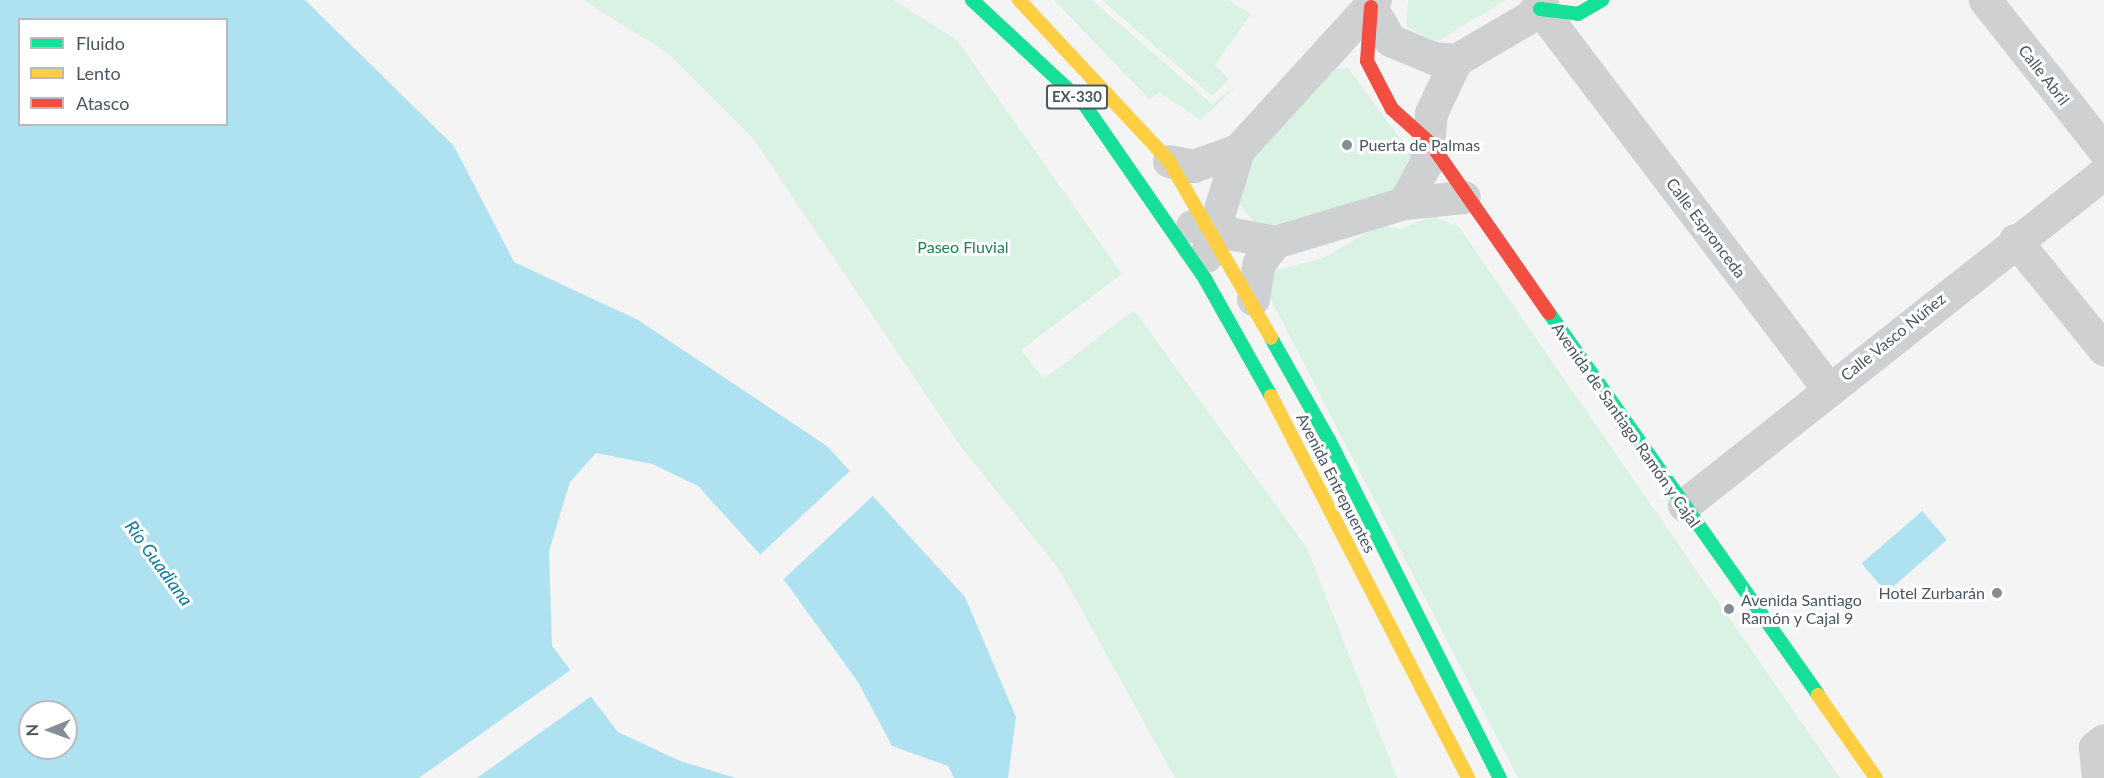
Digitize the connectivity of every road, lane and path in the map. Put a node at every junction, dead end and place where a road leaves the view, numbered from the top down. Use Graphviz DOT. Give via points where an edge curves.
graph roads {
  1 [pos="972,0"];
  2 [pos="1019,0"];
  3 [pos="1985,0"];
  4 [pos="1373,4"];
  5 [pos="1541,5"];
  6 [pos="1597,5"];
  7 [pos="1456,60"];
  8 [pos="1584,66"];
  9 [pos="1431,144"];
  10 [pos="1238,150"];
  11 [pos="2104,150"];
  12 [pos="1169,161"];
  13 [pos="2104,173"];
  14 [pos="1464,197"];
  15 [pos="1404,203"];
  16 [pos="1160,213"];
  17 [pos="1212,231"];
  18 [pos="2015,240"];
  19 [pos="1275,242"];
  20 [pos="1205,279"];
  21 [pos="1253,299"];
  22 [pos="2104,349"];
  23 [pos="1828,389"];
  24 [pos="1684,505"];
  25 [pos="2104,740"];
  26 [pos="1468,778"];
  27 [pos="1500,778"];
  28 [pos="1876,778"];
  29 [pos="2102,778"];
  1 -- 16 [label="main road, EX-330" via="1084,104"];
  2 -- 12 [label="main road, EX-330"];
  3 -- 11 [label="street, Calle Abril"];
  4 -- 7 [label="street" via="1390,40 1433,58"];
  4 -- 9 [label="main road, Avenida de Santiago Ramón y Cajal" via="1367,51 1373,80 1411,130"];
  4 -- 10 [label="street"];
  5 -- 6 [label="main road" via="1564,15"];
  5 -- 7 [label="street"];
  5 -- 8 [label="street, Calle Espronceda"];
  6 -- 8 [label="street, Calle Espronceda" via="1576,33"];
  7 -- 9 [label="street" via="1431,113"];
  8 -- 23 [label="street, Calle Espronceda"];
  9 -- 14 [label="main road, Avenida de Santiago Ramón y Cajal"];
  9 -- 15 [label="street" via="1419,182"];
  10 -- 12 [label="street" via="1193,166"];
  10 -- 17 [label="street"];
  12 -- 17 [label="main road, EX-330"];
  13 -- 18 [label="street, Calle Vasco Núñez"];
  14 -- 15 [label="street"];
  14 -- 24 [label="main road, Avenida de Santiago Ramón y Cajal"];
  15 -- 19 [label="street"];
  16 -- 17 [label="street"];
  16 -- 20 [label="main road, Avenida Entrepuentes"];
  17 -- 19 [label="street"];
  17 -- 20 [label="street"];
  17 -- 21 [label="main road, Avenida Entrepuentes"];
  18 -- 22 [label="street"];
  18 -- 23 [label="street, Calle Vasco Núñez"];
  19 -- 21 [label="street" via="1259,263"];
  20 -- 26 [label="main road, Avenida Entrepuentes" via="1304,453"];
  21 -- 27 [label="main road, Avenida Entrepuentes"];
  23 -- 24 [label="street, Calle Vasco Núñez"];
  24 -- 28 [label="main road, Avenida de Santiago Ramón y Cajal"];
  25 -- 29 [label="street" via="2095,747"];
}
